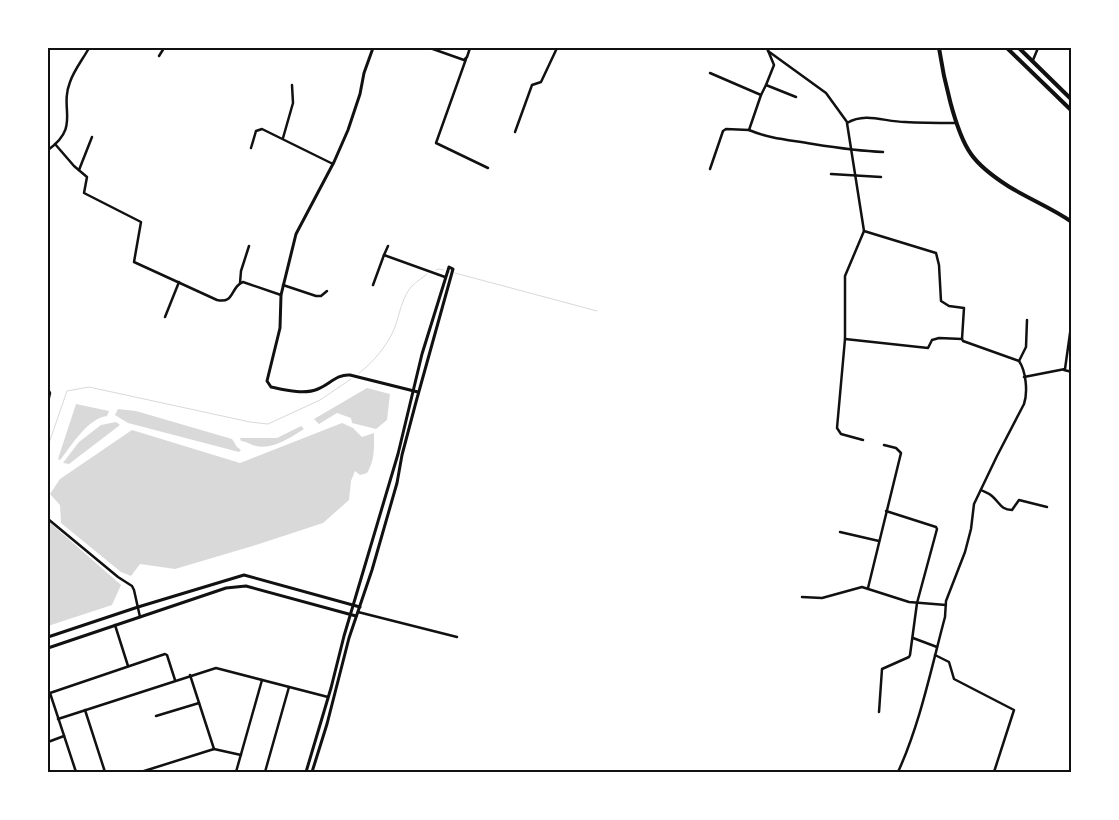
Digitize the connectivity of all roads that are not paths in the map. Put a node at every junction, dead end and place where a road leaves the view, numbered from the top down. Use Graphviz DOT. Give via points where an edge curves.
graph roads {
  1 [pos="89,48"];
  2 [pos="164,48"];
  3 [pos="373,48"];
  4 [pos="430,48"];
  5 [pos="470,48"];
  6 [pos="557,48"];
  7 [pos="767,48"];
  8 [pos="939,48"];
  9 [pos="1008,48"];
  10 [pos="1019,48"];
  11 [pos="1038,48"];
  12 [pos="159,56"];
  13 [pos="466,59"];
  14 [pos="1033,60"];
  15 [pos="710,73"];
  16 [pos="292,85"];
  17 [pos="766,85"];
  18 [pos="761,95"];
  19 [pos="796,96"];
  20 [pos="1072,100"];
  21 [pos="1072,112"];
  22 [pos="847,123"];
  23 [pos="958,123"];
  24 [pos="749,130"];
  25 [pos="515,132"];
  26 [pos="92,137"];
  27 [pos="283,138"];
  28 [pos="56,144"];
  29 [pos="251,148"];
  30 [pos="48,150"];
  31 [pos="851,151"];
  32 [pos="883,152"];
  33 [pos="333,164"];
  34 [pos="488,168"];
  35 [pos="710,169"];
  36 [pos="79,170"];
  37 [pos="831,174"];
  38 [pos="856,175"];
  39 [pos="881,177"];
  40 [pos="1072,222"];
  41 [pos="864,231"];
  42 [pos="249,246"];
  43 [pos="388,246"];
  44 [pos="384,255"];
  45 [pos="445,276"];
  46 [pos="179,282"];
  47 [pos="240,283"];
  48 [pos="283,285"];
  49 [pos="373,285"];
  50 [pos="327,291"];
  51 [pos="281,295"];
  52 [pos="434,314"];
  53 [pos="166,316"];
  54 [pos="441,316"];
  55 [pos="1072,319"];
  56 [pos="1027,320"];
  57 [pos="845,339"];
  58 [pos="962,339"];
  59 [pos="1070,350"];
  60 [pos="1019,361"];
  61 [pos="1064,370"];
  62 [pos="1072,372"];
  63 [pos="1024,377"];
  64 [pos="48,388"];
  65 [pos="413,390"];
  66 [pos="418,392"];
  67 [pos="48,402"];
  68 [pos="863,440"];
  69 [pos="884,445"];
  70 [pos="981,490"];
  71 [pos="1047,507"];
  72 [pos="886,512"];
  73 [pos="48,519"];
  74 [pos="840,532"];
  75 [pos="879,541"];
  76 [pos="868,588"];
  77 [pos="802,598"];
  78 [pos="917,603"];
  79 [pos="353,605"];
  80 [pos="946,605"];
  81 [pos="138,607"];
  82 [pos="360,607"];
  83 [pos="358,612"];
  84 [pos="350,615"];
  85 [pos="356,616"];
  86 [pos="140,617"];
  87 [pos="115,625"];
  88 [pos="48,636"];
  89 [pos="457,637"];
  90 [pos="912,638"];
  91 [pos="937,647"];
  92 [pos="48,648"];
  93 [pos="935,655"];
  94 [pos="128,666"];
  95 [pos="190,675"];
  96 [pos="175,680"];
  97 [pos="262,680"];
  98 [pos="289,687"];
  99 [pos="328,698"];
  100 [pos="199,703"];
  101 [pos="85,710"];
  102 [pos="879,712"];
  103 [pos="156,716"];
  104 [pos="58,719"];
  105 [pos="64,736"];
  106 [pos="48,742"];
  107 [pos="214,749"];
  108 [pos="241,755"];
  109 [pos="76,772"];
  110 [pos="105,772"];
  111 [pos="141,772"];
  112 [pos="236,772"];
  113 [pos="265,772"];
  114 [pos="306,772"];
  115 [pos="312,772"];
  116 [pos="898,772"];
  117 [pos="994,772"];
  1 -- 28 [label="street" via="70,81 68,122"];
  2 -- 12 [label="street"];
  3 -- 33 [label="street" via="348,130"];
  4 -- 13 [label="street"];
  5 -- 13 [label="street"];
  6 -- 25 [label="street" via="541,82 533,84 528,91"];
  7 -- 17 [label="street" via="774,65"];
  7 -- 22 [label="street" via="826,93"];
  8 -- 23 [label="main road"];
  9 -- 21 [label="main road"];
  10 -- 14 [label="main road"];
  11 -- 14 [label="street"];
  13 -- 34 [label="street" via="436,143"];
  14 -- 20 [label="main road"];
  15 -- 18 [label="street"];
  16 -- 27 [label="street" via="293,102"];
  17 -- 18 [label="street"];
  17 -- 19 [label="street"];
  18 -- 24 [label="street"];
  22 -- 23 [label="street" via="854,119 876,118"];
  22 -- 31 [label="street"];
  23 -- 40 [label="main road" via="967,148 986,170"];
  24 -- 31 [label="street" via="785,140"];
  24 -- 35 [label="street" via="724,130"];
  26 -- 36 [label="street"];
  27 -- 29 [label="street" via="258,129"];
  27 -- 33 [label="street"];
  28 -- 30 [label="street"];
  28 -- 36 [label="street"];
  31 -- 32 [label="street"];
  31 -- 38 [label="street"];
  33 -- 48 [label="street" via="298,226"];
  36 -- 46 [label="street" via="87,177 84,193 141,222 134,262"];
  37 -- 38 [label="street"];
  38 -- 39 [label="street"];
  38 -- 41 [label="street"];
  41 -- 57 [label="street" via="845,276"];
  41 -- 58 [label="street" via="936,254 941,301 964,308"];
  42 -- 47 [label="street"];
  43 -- 44 [label="street"];
  44 -- 45 [label="street"];
  44 -- 49 [label="street"];
  45 -- 52 [label="street"];
  45 -- 54 [label="street" via="448,268 453,269"];
  46 -- 47 [label="street" via="224,302"];
  46 -- 53 [label="street"];
  47 -- 51 [label="street"];
  48 -- 50 [label="street" via="314,296"];
  48 -- 51 [label="street"];
  51 -- 65 [label="street" via="280,328 266,377 268,385 306,392 344,374"];
  52 -- 54 [label="street"];
  52 -- 65 [label="street"];
  54 -- 66 [label="street"];
  55 -- 59 [label="street"];
  56 -- 60 [label="street" via="1026,347"];
  57 -- 58 [label="street" via="928,348 932,340 939,338"];
  57 -- 68 [label="street" via="837,430"];
  58 -- 60 [label="street"];
  59 -- 61 [label="street"];
  60 -- 63 [label="street"];
  61 -- 62 [label="street"];
  61 -- 63 [label="street"];
  63 -- 70 [label="street" via="1027,396 1024,404"];
  64 -- 67 [label="street"];
  65 -- 66 [label="street"];
  65 -- 79 [label="street" via="398,454"];
  66 -- 82 [label="street" via="397,483"];
  69 -- 72 [label="street" via="896,448 900,453"];
  70 -- 71 [label="street" via="1010,511 1019,500"];
  70 -- 80 [label="street" via="974,504 965,552"];
  72 -- 75 [label="street"];
  72 -- 78 [label="street" via="937,528"];
  73 -- 81 [label="street" via="132,586"];
  74 -- 75 [label="street"];
  75 -- 76 [label="street"];
  76 -- 77 [label="street" via="822,598"];
  76 -- 78 [label="street"];
  78 -- 80 [label="street"];
  78 -- 90 [label="street"];
  79 -- 81 [label="street" via="244,575"];
  79 -- 82 [label="street"];
  79 -- 84 [label="street"];
  80 -- 91 [label="street"];
  81 -- 86 [label="street"];
  81 -- 88 [label="street"];
  82 -- 83 [label="street"];
  83 -- 85 [label="street"];
  83 -- 89 [label="street"];
  84 -- 85 [label="street"];
  84 -- 86 [label="street" via="238,586"];
  84 -- 99 [label="street"];
  85 -- 115 [label="street"];
  86 -- 87 [label="street"];
  87 -- 92 [label="street"];
  87 -- 94 [label="street"];
  90 -- 91 [label="street"];
  90 -- 102 [label="street" via="910,656 882,669"];
  91 -- 93 [label="street"];
  93 -- 116 [label="street"];
  93 -- 117 [label="street" via="949,662 954,679 1014,710"];
  94 -- 96 [label="street" via="166,654"];
  94 -- 104 [label="street" via="51,692"];
  95 -- 96 [label="street"];
  95 -- 97 [label="street" via="216,668"];
  95 -- 100 [label="street"];
  96 -- 101 [label="street"];
  97 -- 98 [label="street"];
  97 -- 108 [label="street"];
  98 -- 99 [label="street"];
  98 -- 113 [label="street"];
  99 -- 114 [label="street"];
  100 -- 103 [label="street"];
  100 -- 107 [label="street"];
  101 -- 104 [label="street"];
  101 -- 110 [label="street"];
  104 -- 105 [label="street"];
  105 -- 106 [label="street"];
  105 -- 109 [label="street"];
  107 -- 108 [label="street"];
  107 -- 111 [label="street"];
  108 -- 112 [label="street"];
}
